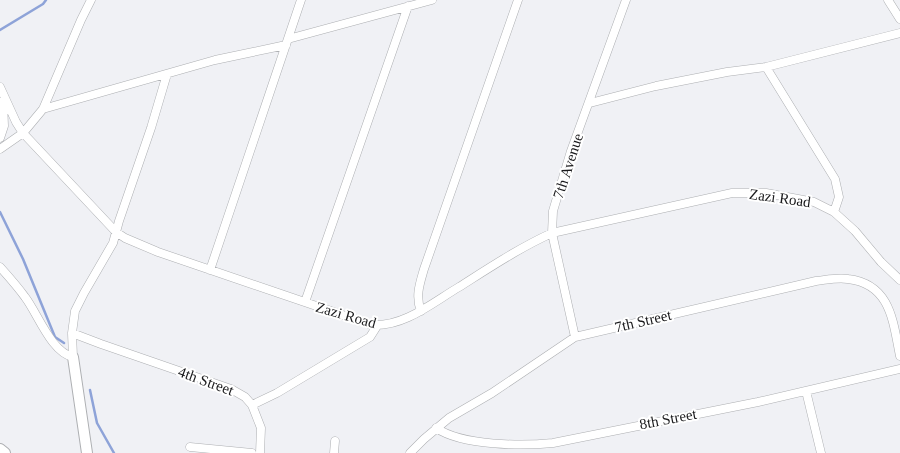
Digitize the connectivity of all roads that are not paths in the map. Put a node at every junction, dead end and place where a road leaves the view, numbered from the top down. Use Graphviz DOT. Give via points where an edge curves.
graph roads {
  1 [pos="91,0"];
  2 [pos="301,0"];
  3 [pos="432,0"];
  4 [pos="518,0"];
  5 [pos="626,0"];
  6 [pos="888,0"];
  7 [pos="408,6"];
  8 [pos="900,19"];
  9 [pos="900,33"];
  10 [pos="287,42"];
  11 [pos="766,67"];
  12 [pos="167,74"];
  13 [pos="0,87"];
  14 [pos="3,97"];
  15 [pos="590,102"];
  16 [pos="43,109"];
  17 [pos="23,133"];
  18 [pos="0,138"];
  19 [pos="0,149"];
  20 [pos="834,212"];
  21 [pos="116,232"];
  22 [pos="552,233"];
  23 [pos="1,269"];
  24 [pos="210,270"];
  25 [pos="900,280"];
  26 [pos="305,302"];
  27 [pos="421,310"];
  28 [pos="377,326"];
  29 [pos="72,333"];
  30 [pos="575,337"];
  31 [pos="73,356"];
  32 [pos="900,356"];
  33 [pos="900,369"];
  34 [pos="806,391"];
  35 [pos="252,405"];
  36 [pos="436,428"];
  37 [pos="335,441"];
  38 [pos="190,447"];
  39 [pos="0,449"];
  40 [pos="5,453"];
  41 [pos="87,453"];
  42 [pos="252,453"];
  43 [pos="260,453"];
  44 [pos="334,453"];
  45 [pos="410,453"];
  46 [pos="821,453"];
  1 -- 16 [label="street"];
  2 -- 10 [label="street"];
  3 -- 7 [label="street"];
  4 -- 27 [label="street" via="424,268 418,294"];
  5 -- 15 [label="street, 7th Avenue"];
  6 -- 8 [label="street"];
  7 -- 10 [label="street"];
  7 -- 26 [label="street"];
  9 -- 11 [label="street"];
  10 -- 12 [label="street"];
  10 -- 24 [label="street"];
  11 -- 15 [label="street" via="656,86"];
  11 -- 20 [label="street" via="835,179 839,197"];
  12 -- 16 [label="street"];
  12 -- 21 [label="street"];
  13 -- 14 [label="street, Zazi Road"];
  14 -- 17 [label="street, Zazi Road"];
  14 -- 18 [label="street" via="4,126"];
  15 -- 22 [label="street, 7th Avenue" via="556,199"];
  16 -- 17 [label="street"];
  17 -- 19 [label="street"];
  17 -- 21 [label="street, Zazi Road"];
  20 -- 22 [label="street, Zazi Road" via="802,198 732,193"];
  20 -- 25 [label="street, Zazi Road"];
  21 -- 24 [label="street, Zazi Road" via="141,245"];
  21 -- 29 [label="street" via="113,244 75,311"];
  22 -- 27 [label="street, Zazi Road"];
  22 -- 30 [label="street, 7th Avenue"];
  23 -- 31 [label="street" via="26,297 52,341 68,356"];
  24 -- 26 [label="street, Zazi Road"];
  26 -- 28 [label="street, Zazi Road"];
  27 -- 28 [label="street, Zazi Road" via="395,323"];
  28 -- 35 [label="street, 4th Street" via="370,337"];
  29 -- 31 [label="street"];
  29 -- 35 [label="street, 4th Street" via="231,389"];
  30 -- 32 [label="street, 7th Street" via="816,281 847,278 873,288 886,303"];
  30 -- 36 [label="street, 7th Street"];
  31 -- 41 [label="main road"];
  33 -- 34 [label="street, 8th Street"];
  34 -- 36 [label="street, 8th Street" via="553,443 507,444 461,438"];
  34 -- 46 [label="street"];
  35 -- 43 [label="street" via="261,428"];
  36 -- 45 [label="street, 7th Street"];
  37 -- 44 [label="street"];
  38 -- 42 [label="street"];
  39 -- 40 [label="main road"];
}
